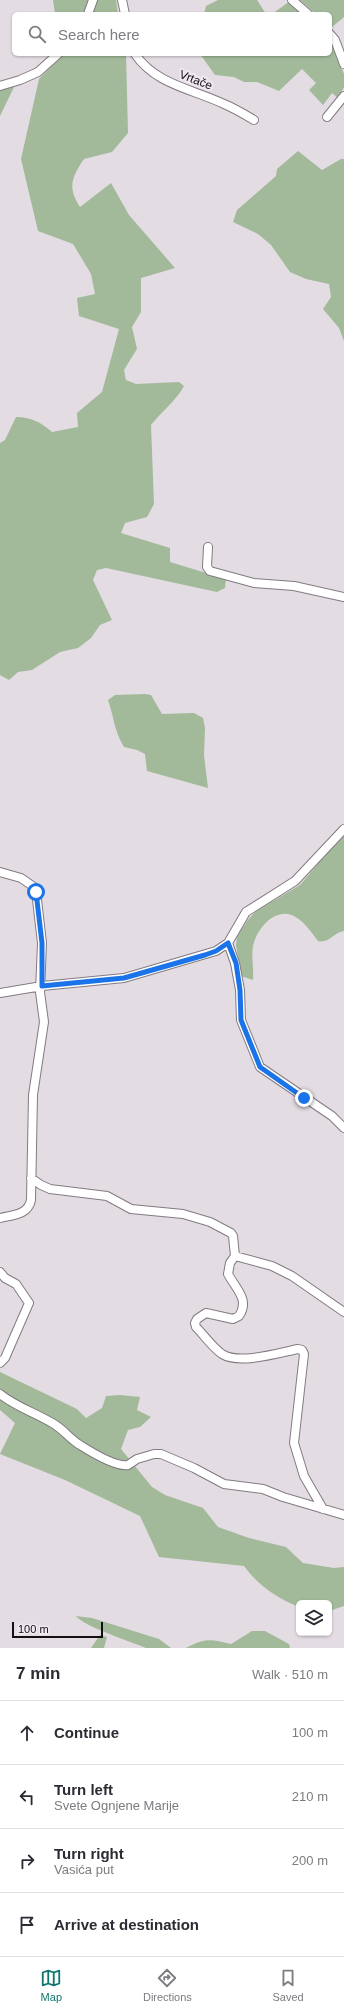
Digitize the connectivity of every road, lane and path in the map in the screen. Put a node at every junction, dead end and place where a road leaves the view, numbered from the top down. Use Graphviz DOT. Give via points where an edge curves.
graph roads {
  1 [pos="93,0"];
  2 [pos="122,0"];
  3 [pos="292,0"];
  4 [pos="89,12"];
  5 [pos="124,12"];
  6 [pos="306,12"];
  7 [pos="332,36"];
  8 [pos="56,56"];
  9 [pos="136,56"];
  10 [pos="344,64"];
  11 [pos="0,86"];
  12 [pos="344,96"];
  13 [pos="327,117"];
  14 [pos="254,120"];
  15 [pos="208,547"];
  16 [pos="344,597"];
  17 [pos="344,829"];
  18 [pos="0,872"];
  19 [pos="228,943"];
  20 [pos="42,986"];
  21 [pos="0,993"];
  22 [pos="344,1128"];
  23 [pos="31,1178"];
  24 [pos="0,1218"];
  25 [pos="235,1256"];
  26 [pos="0,1272"];
  27 [pos="344,1312"];
  28 [pos="0,1363"];
  29 [pos="0,1394"];
  30 [pos="323,1509"];
  31 [pos="344,1515"];
  1 -- 4 [label="street"];
  2 -- 5 [label="street"];
  3 -- 6 [label="street"];
  7 -- 10 [label="street"];
  8 -- 11 [label="street" via="38,72"];
  9 -- 14 [label="street, Vrtače" via="174,86 223,103"];
  12 -- 13 [label="street"];
  15 -- 16 [label="street" via="207,567 210,571 254,583 294,586"];
  17 -- 19 [label="street" via="295,881 246,912"];
  18 -- 20 [label="street" via="29,883 36,892 42,943"];
  19 -- 20 [label="street" via="205,955 124,978"];
  19 -- 22 [label="street" via="236,963 241,1020 260,1067 332,1116"];
  20 -- 21 [label="street"];
  20 -- 23 [label="street" via="40,992 44,1022 32,1095"];
  23 -- 24 [label="street" via="30,1206 20,1214"];
  23 -- 25 [label="street" via="50,1189 107,1196 131,1209 183,1214 210,1222 231,1232"];
  25 -- 27 [label="street" via="272,1266 292,1276"];
  25 -- 30 [label="street" via="230,1263 228,1274 244,1301 240,1313 233,1319 206,1313 197,1319 196,1327 221,1353 235,1358 302,1350 304,1354 294,1442 304,1476"];
  26 -- 28 [label="street" via="16,1284 29,1303 5,1358"];
  29 -- 30 [label="street" via="53,1424 79,1444 117,1464 128,1465 137,1459 162,1454 224,1484 263,1489"];
  30 -- 31 [label="street"];
}
